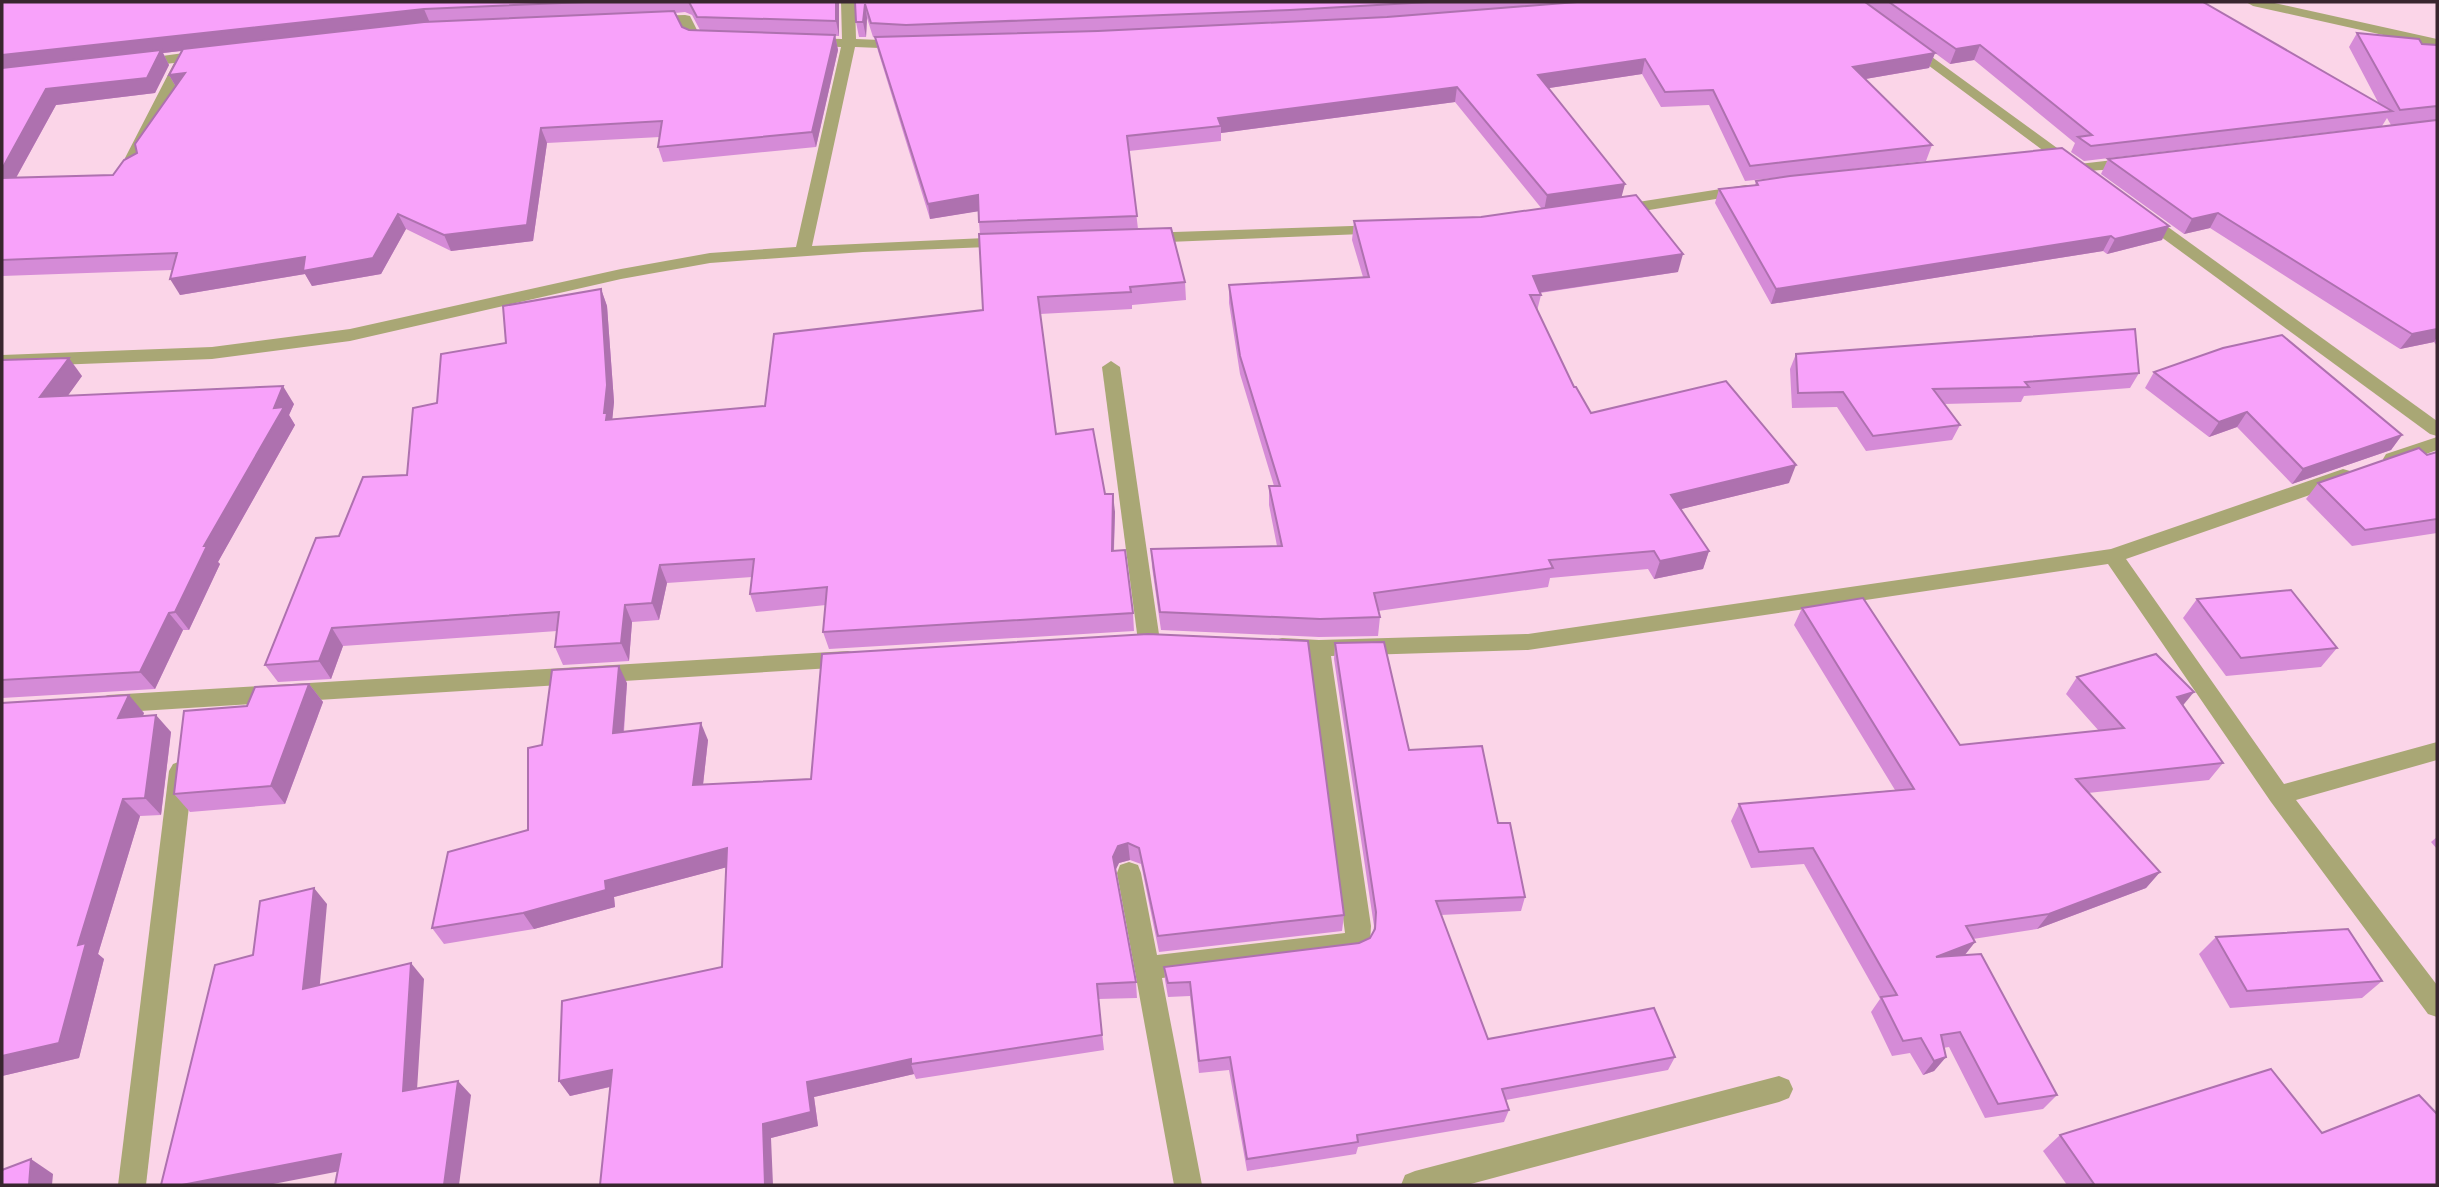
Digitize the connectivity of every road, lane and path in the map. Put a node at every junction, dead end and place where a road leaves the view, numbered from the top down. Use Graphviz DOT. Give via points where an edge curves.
graph roads {
  1 [pos="848,2"];
  2 [pos="2253,2"];
  3 [pos="631,21"];
  4 [pos="1895,34"];
  5 [pos="725,40"];
  6 [pos="794,41"];
  7 [pos="849,43"];
  8 [pos="2437,43"];
  9 [pos="922,45"];
  10 [pos="119,65"];
  11 [pos="2058,154"];
  12 [pos="2030,157"];
  13 [pos="2147,161"];
  14 [pos="136,168"];
  15 [pos="2078,169"];
  16 [pos="2100,186"];
  17 [pos="1759,188"];
  18 [pos="2134,210"];
  19 [pos="1601,212"];
  20 [pos="1395,230"];
  21 [pos="1122,239"];
  22 [pos="1027,242"];
  23 [pos="803,251"];
  24 [pos="2,361"];
  25 [pos="1111,368"];
  26 [pos="2437,430"];
  27 [pos="2437,443"];
  28 [pos="2113,556"];
  29 [pos="1149,640"];
  30 [pos="1121,642"];
  31 [pos="1175,642"];
  32 [pos="1267,646"];
  33 [pos="1319,648"];
  34 [pos="871,657"];
  35 [pos="189,699"];
  36 [pos="82,705"];
  37 [pos="186,726"];
  38 [pos="2437,751"];
  39 [pos="183,752"];
  40 [pos="2279,795"];
  41 [pos="1129,873"];
  42 [pos="1145,968"];
  43 [pos="2437,1005"];
  44 [pos="1779,1089"];
  45 [pos="132,1185"];
  46 [pos="1188,1185"];
  47 [pos="1415,1185"];
  1 -- 7 [label="street"];
  2 -- 8 [label="street"];
  3 -- 5 [label="street" via="685,19 694,38"];
  4 -- 11 [label="street"];
  6 -- 7 [label="street"];
  7 -- 9 [label="street"];
  7 -- 23 [label="street"];
  10 -- 14 [label="street" via="190,57 133,158"];
  11 -- 12 [label="street"];
  11 -- 15 [label="street"];
  13 -- 15 [label="street"];
  15 -- 16 [label="street"];
  17 -- 19 [label="street"];
  18 -- 26 [label="street"];
  20 -- 21 [label="street"];
  22 -- 23 [label="street"];
  23 -- 24 [label="street" via="659,267 350,335 212,353"];
  25 -- 29 [label="street"];
  27 -- 28 [label="street"];
  28 -- 33 [label="street" via="1528,642"];
  28 -- 40 [label="street"];
  29 -- 30 [label="street"];
  29 -- 31 [label="street"];
  32 -- 33 [label="street"];
  33 -- 42 [label="street" via="1357,943"];
  34 -- 35 [label="street"];
  35 -- 36 [label="street"];
  35 -- 37 [label="street"];
  38 -- 40 [label="street"];
  39 -- 45 [label="street"];
  40 -- 43 [label="street"];
  41 -- 42 [label="street"];
  42 -- 46 [label="street"];
  44 -- 47 [label="street"];
}
